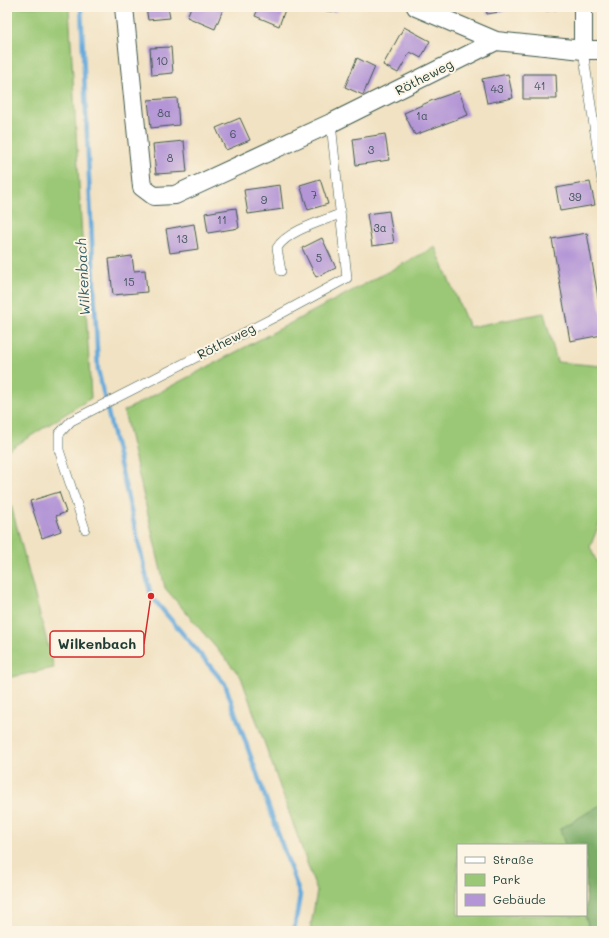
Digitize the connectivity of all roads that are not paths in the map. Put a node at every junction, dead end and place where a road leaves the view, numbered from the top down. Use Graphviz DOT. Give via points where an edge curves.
graph roads {
  1 [pos="124,7"];
  2 [pos="416,7"];
  3 [pos="583,7"];
  4 [pos="496,41"];
  5 [pos="583,50"];
  6 [pos="602,50"];
  7 [pos="331,123"];
  8 [pos="602,181"];
  9 [pos="340,214"];
  10 [pos="281,270"];
  11 [pos="85,529"];
  1 -- 7 [label="street, Rötheweg" via="142,187 154,196 175,195"];
  2 -- 4 [label="street"];
  3 -- 5 [label="street"];
  4 -- 5 [label="street"];
  4 -- 7 [label="street, Rötheweg"];
  5 -- 6 [label="street"];
  5 -- 8 [label="lane"];
  7 -- 9 [label="lane, Rötheweg"];
  9 -- 10 [label="lane" via="308,226 286,238 277,248"];
  9 -- 11 [label="lane, Rötheweg" via="346,278 71,421 59,434 59,450"];
}
